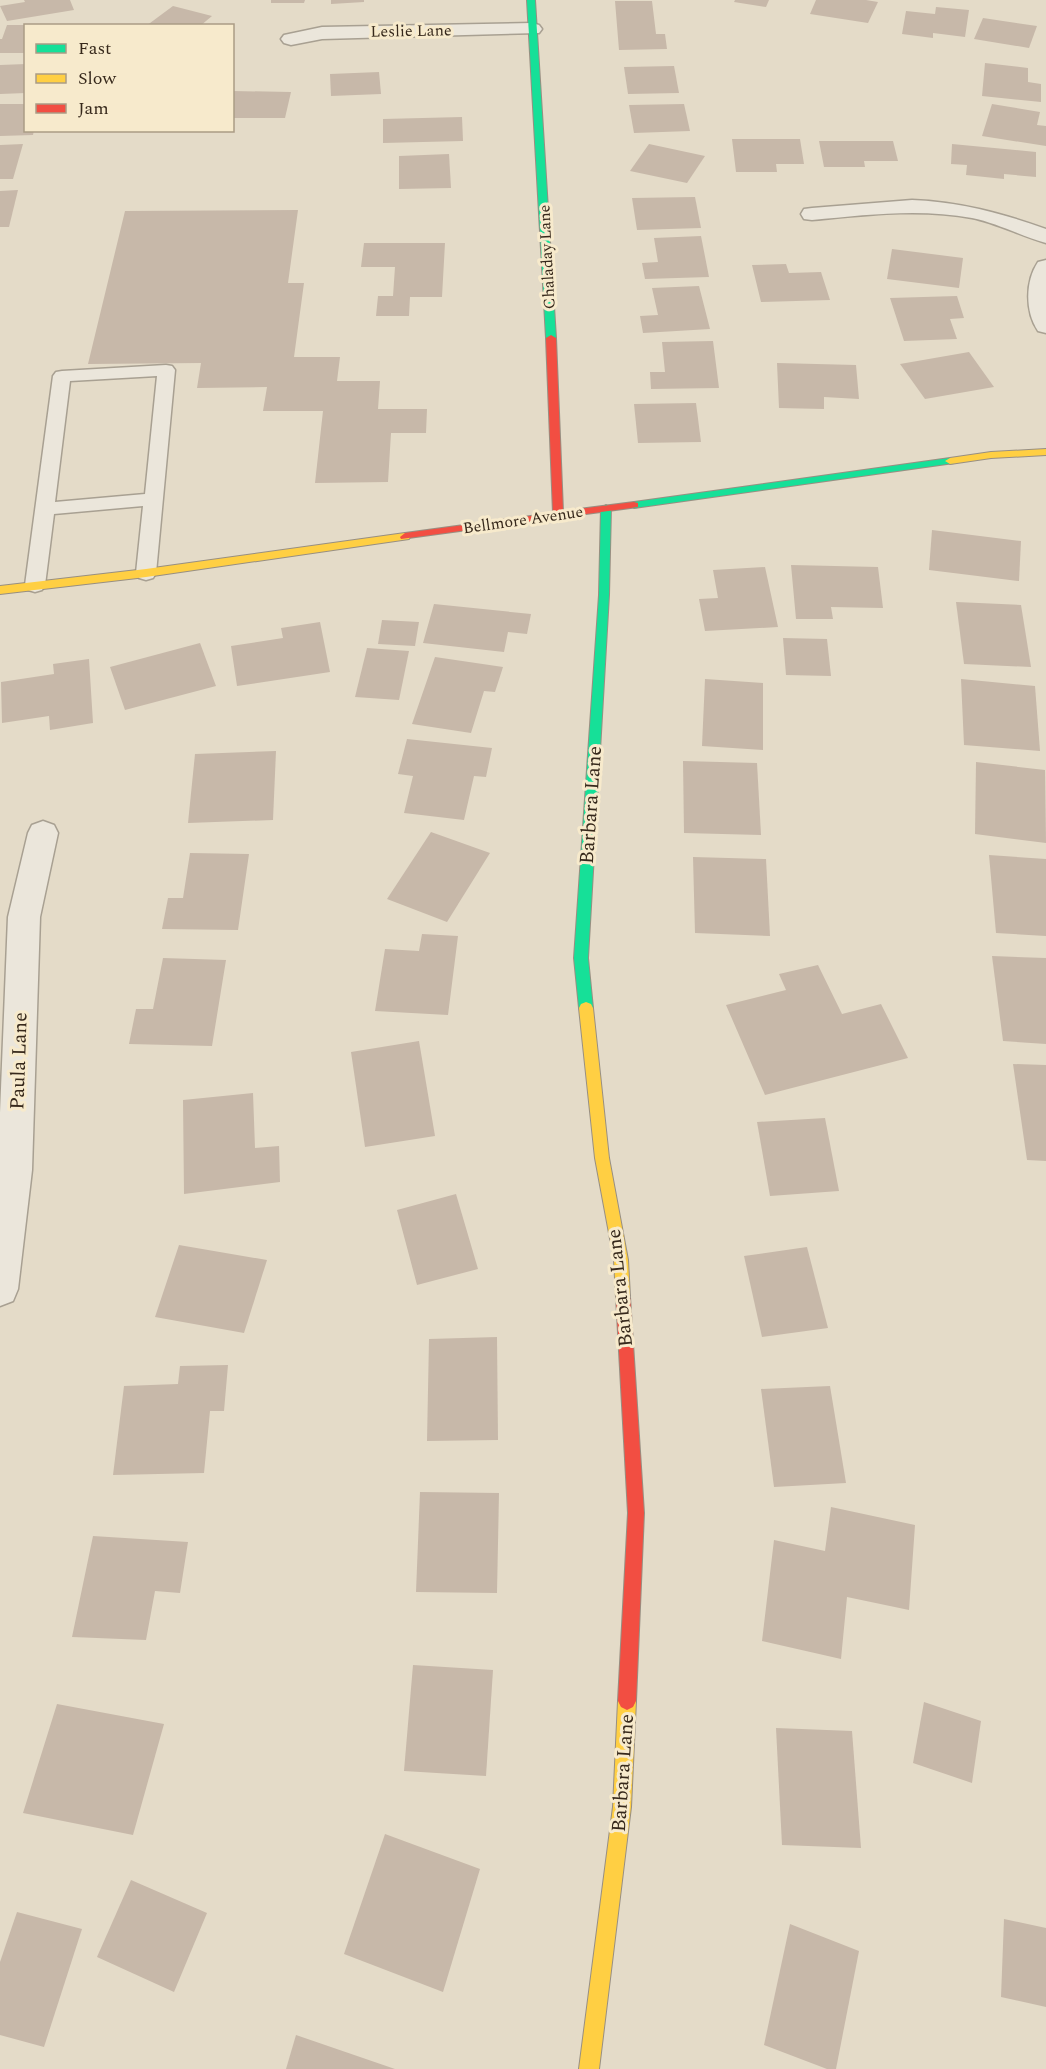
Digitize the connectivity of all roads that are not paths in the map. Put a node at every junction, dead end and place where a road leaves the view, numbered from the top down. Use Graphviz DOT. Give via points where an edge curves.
graph roads {
  1 [pos="531,0"];
  2 [pos="532,29"];
  3 [pos="291,39"];
  4 [pos="812,214"];
  5 [pos="1046,236"];
  6 [pos="1046,267"];
  7 [pos="1046,326"];
  8 [pos="1046,452"];
  9 [pos="153,499"];
  10 [pos="606,508"];
  11 [pos="45,509"];
  12 [pos="558,515"];
  13 [pos="146,573"];
  14 [pos="35,585"];
  15 [pos="0,590"];
  16 [pos="43,833"];
  17 [pos="0,1290"];
  18 [pos="589,2069"];
  1 -- 2 [label="street, Chaladay Lane"];
  2 -- 3 [label="street, Leslie Lane" via="322,33"];
  2 -- 12 [label="street, Chaladay Lane" via="549,286"];
  4 -- 5 [label="street" via="885,206 930,207 973,213"];
  6 -- 7 [label="street" via="1042,273 1041,313"];
  8 -- 10 [label="street, Bellmore Avenue" via="991,455"];
  9 -- 11 [label="lane"];
  9 -- 11 [label="lane" via="166,370 62,376"];
  9 -- 13 [label="lane"];
  10 -- 12 [label="street, Bellmore Avenue"];
  10 -- 18 [label="street, Barbara Lane" via="581,958 602,1158 621,1260 636,1513 622,1806"];
  11 -- 14 [label="lane"];
  12 -- 13 [label="street, Bellmore Avenue"];
  13 -- 14 [label="street, Bellmore Avenue"];
  14 -- 15 [label="street, Bellmore Avenue"];
  16 -- 17 [label="street, Paula Lane" via="24,917 15,1170"];
}
